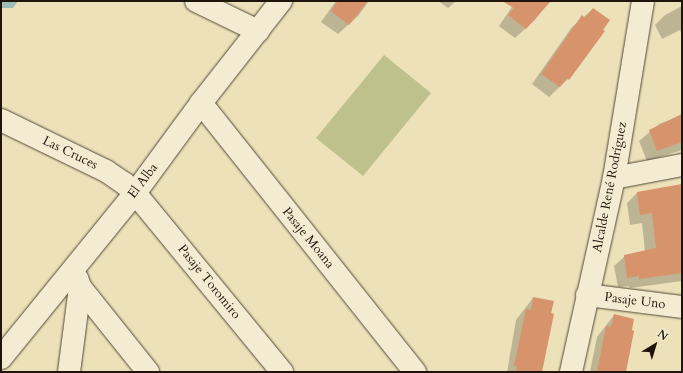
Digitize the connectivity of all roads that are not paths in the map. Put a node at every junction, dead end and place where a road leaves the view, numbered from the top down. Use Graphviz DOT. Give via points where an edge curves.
graph roads {
  1 [pos="196,1"];
  2 [pos="281,1"];
  3 [pos="643,1"];
  4 [pos="258,31"];
  5 [pos="200,103"];
  6 [pos="1,120"];
  7 [pos="682,165"];
  8 [pos="614,178"];
  9 [pos="135,193"];
  10 [pos="76,277"];
  11 [pos="587,295"];
  12 [pos="682,307"];
  13 [pos="1,358"];
  14 [pos="69,372"];
  15 [pos="148,372"];
  16 [pos="282,372"];
  17 [pos="415,372"];
  18 [pos="571,372"];
  1 -- 4 [label="street"];
  2 -- 4 [label="street, El Alba"];
  3 -- 8 [label="street, Alcalde René Rodríguez"];
  4 -- 5 [label="street, El Alba"];
  5 -- 9 [label="street, El Alba"];
  5 -- 17 [label="street, Pasaje Moana"];
  6 -- 9 [label="street, Las Cruces" via="106,171"];
  7 -- 8 [label="street"];
  8 -- 11 [label="street, Alcalde René Rodríguez"];
  9 -- 10 [label="street, El Alba"];
  9 -- 16 [label="street, Pasaje Toromiro"];
  10 -- 13 [label="street, El Alba"];
  10 -- 14 [label="street"];
  10 -- 15 [label="street"];
  11 -- 12 [label="street, Pasaje Uno"];
  11 -- 18 [label="street, Alcalde René Rodríguez"];
}
